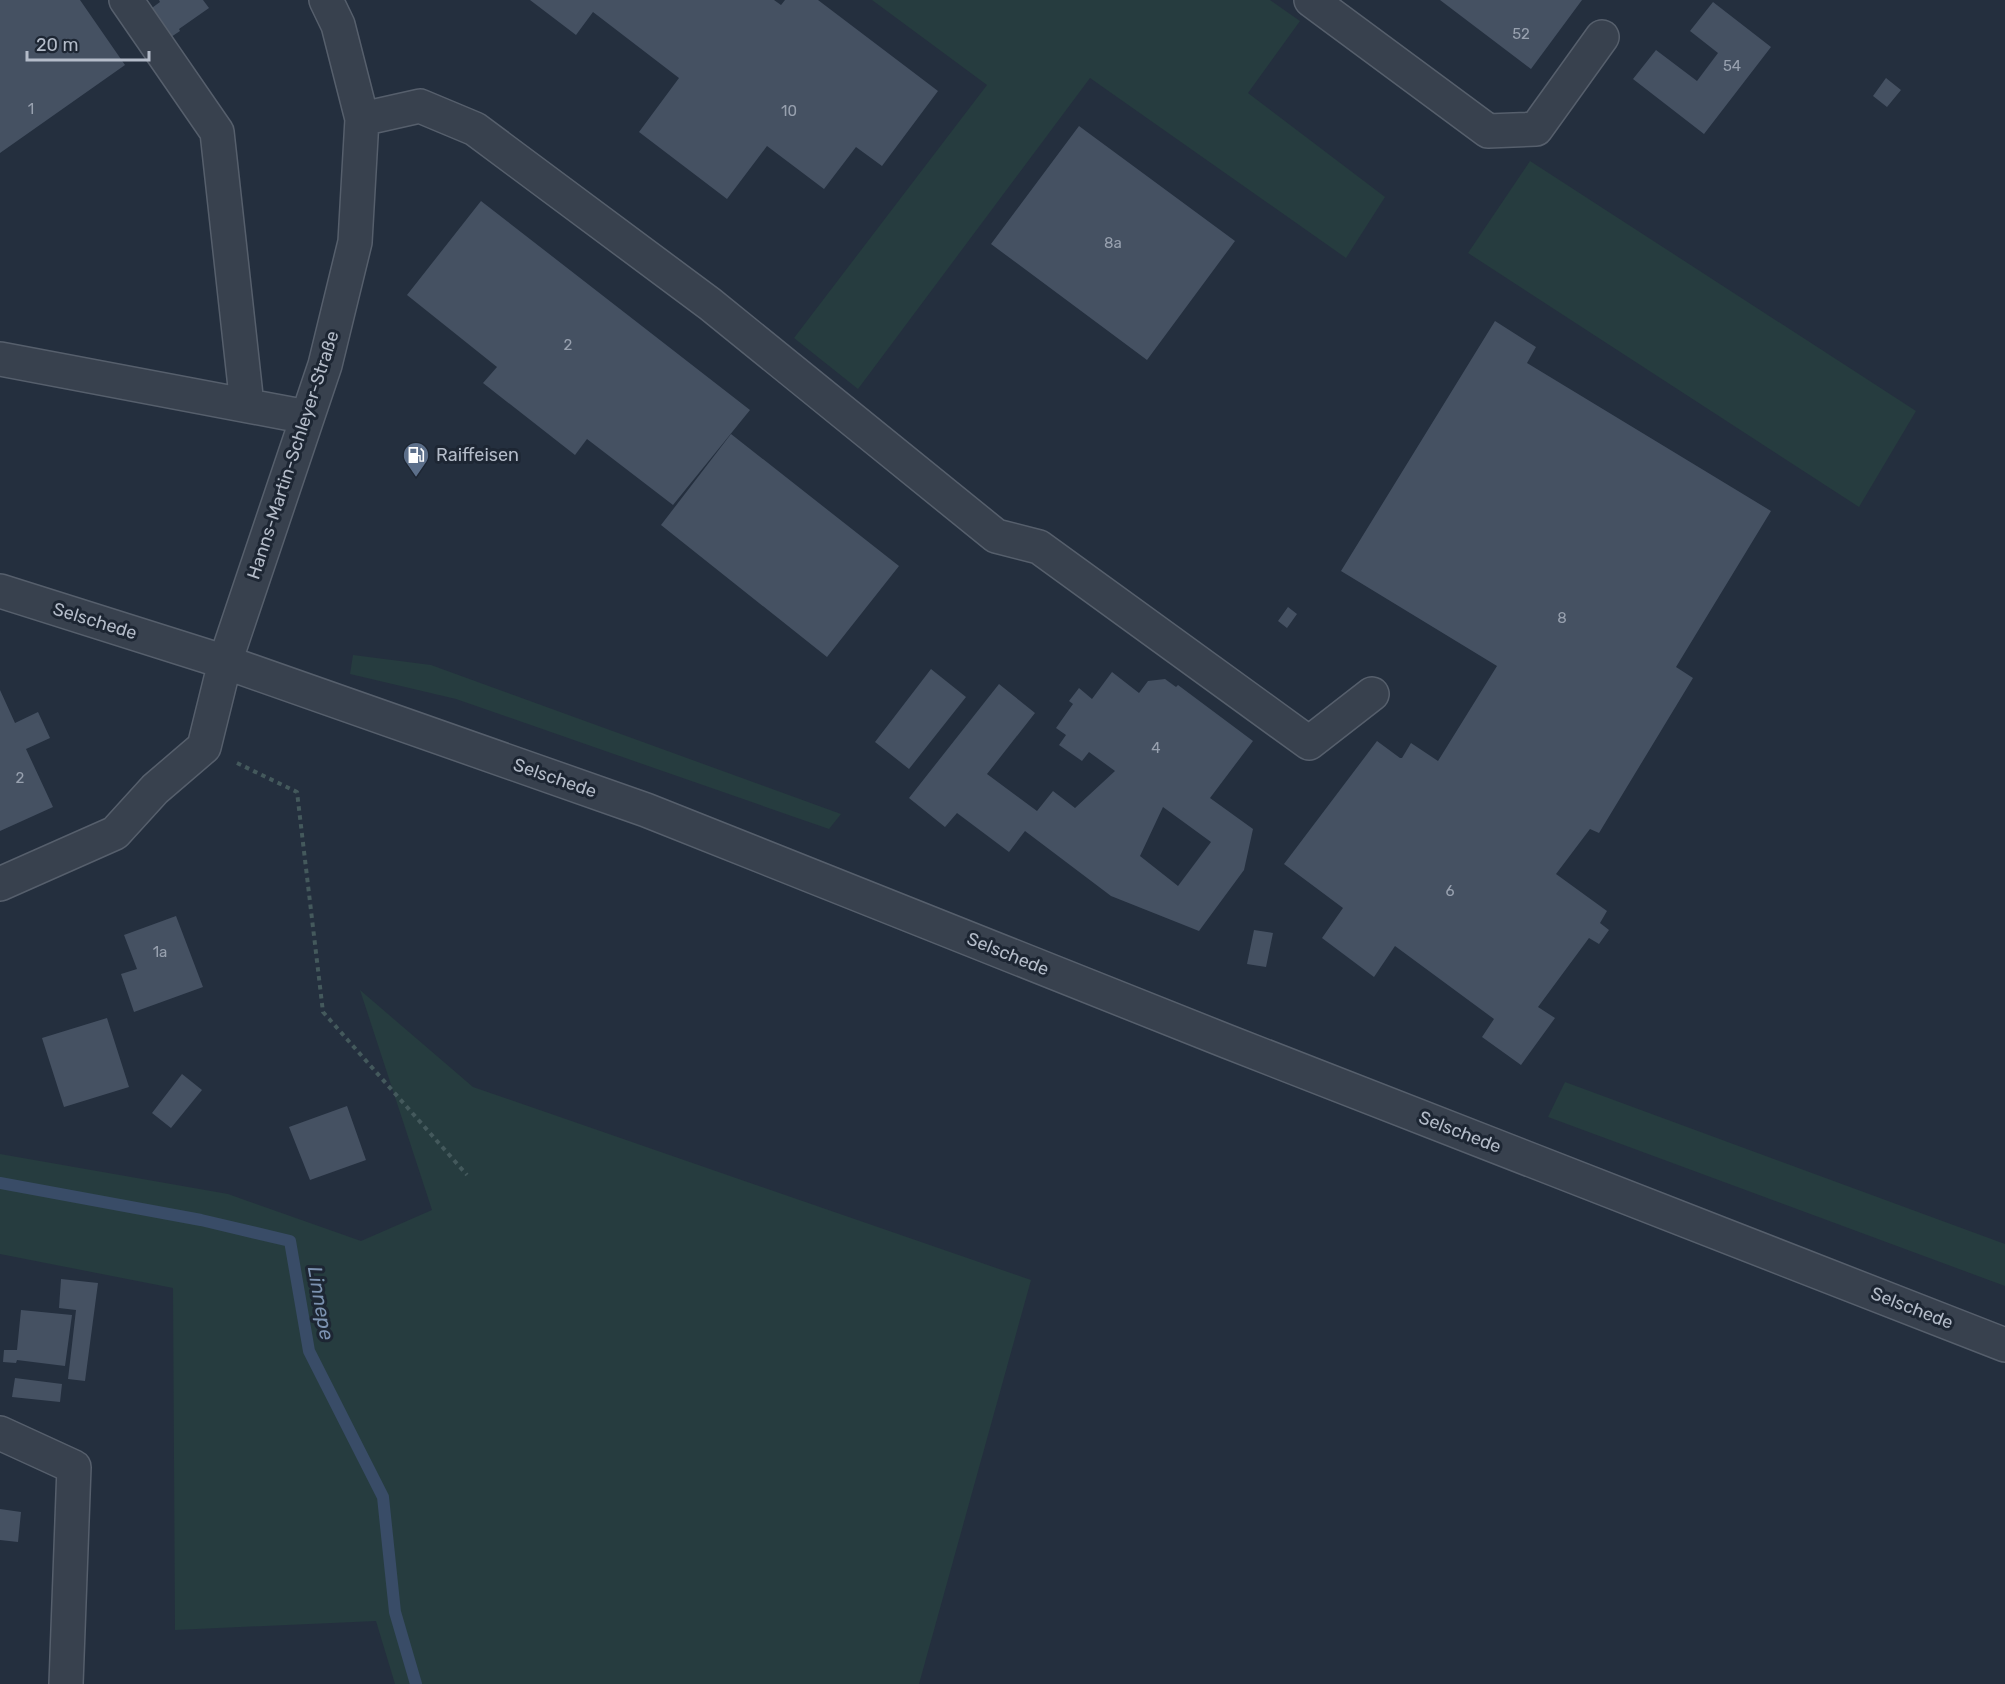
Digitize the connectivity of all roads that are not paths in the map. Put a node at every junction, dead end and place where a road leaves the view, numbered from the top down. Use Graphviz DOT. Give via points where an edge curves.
graph roads {
  1 [pos="126,0"];
  2 [pos="326,0"];
  3 [pos="1311,0"];
  4 [pos="1602,38"];
  5 [pos="362,119"];
  6 [pos="0,359"];
  7 [pos="247,405"];
  8 [pos="308,417"];
  9 [pos="0,591"];
  10 [pos="225,662"];
  11 [pos="1372,693"];
  12 [pos="0,884"];
  13 [pos="2005,1344"];
  14 [pos="0,1433"];
  15 [pos="66,1684"];
  1 -- 7 [label="street" via="217,132"];
  2 -- 5 [label="street, Hanns-Martin-Schleyer-Straße" via="338,25"];
  3 -- 4 [label="street" via="1488,130 1536,129"];
  5 -- 8 [label="street, Hanns-Martin-Schleyer-Straße" via="355,242"];
  5 -- 11 [label="street" via="420,106 476,129 710,304 996,536 1039,548 1309,743"];
  6 -- 7 [label="street"];
  7 -- 8 [label="street"];
  8 -- 10 [label="street, Hanns-Martin-Schleyer-Straße"];
  9 -- 10 [label="street, Selschede"];
  10 -- 12 [label="street, Hanns-Martin-Schleyer-Straße" via="204,747 155,789 115,833"];
  10 -- 13 [label="street, Selschede" via="646,810"];
  14 -- 15 [label="street" via="74,1467"];
}
